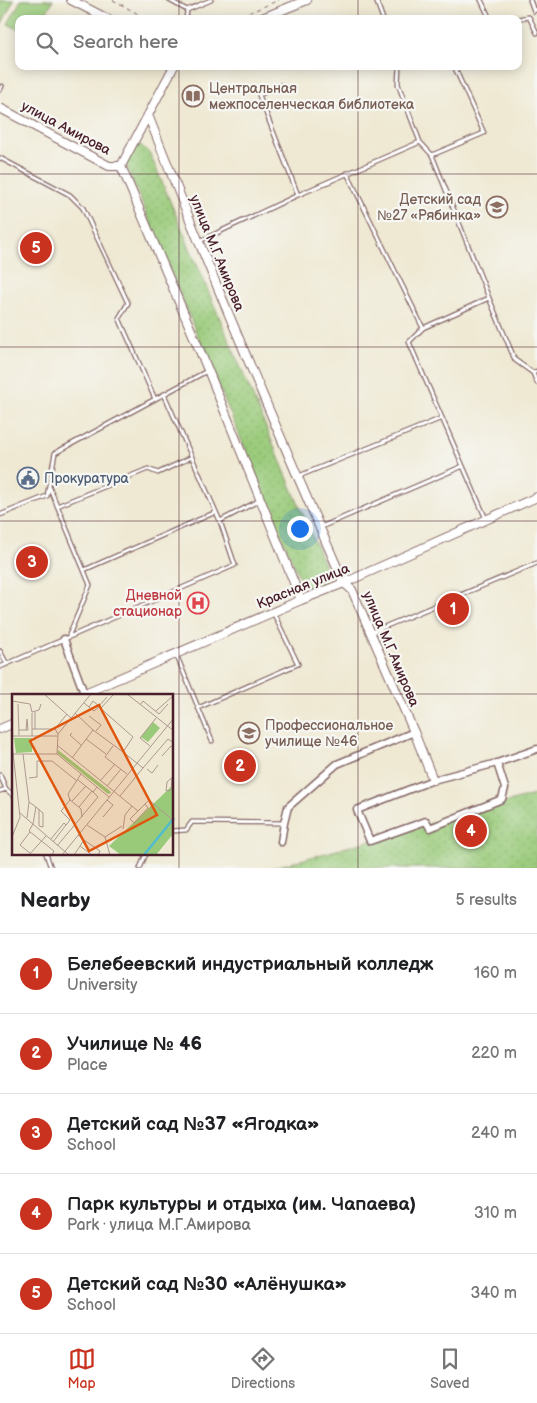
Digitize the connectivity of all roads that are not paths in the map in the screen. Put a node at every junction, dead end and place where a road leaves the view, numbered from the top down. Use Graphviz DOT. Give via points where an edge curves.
graph roads {
  1 [pos="71,0"];
  2 [pos="169,0"];
  3 [pos="211,0"];
  4 [pos="307,0"];
  5 [pos="376,0"];
  6 [pos="481,0"];
  7 [pos="530,0"];
  8 [pos="187,10"];
  9 [pos="535,10"];
  10 [pos="100,15"];
  11 [pos="186,15"];
  12 [pos="270,15"];
  13 [pos="382,15"];
  14 [pos="488,15"];
  15 [pos="529,17"];
  16 [pos="522,18"];
  17 [pos="535,26"];
  18 [pos="537,33"];
  19 [pos="172,70"];
  20 [pos="399,70"];
  21 [pos="456,70"];
  22 [pos="282,85"];
  23 [pos="2,86"];
  24 [pos="0,90"];
  25 [pos="0,108"];
  26 [pos="148,115"];
  27 [pos="420,142"];
  28 [pos="432,155"];
  29 [pos="0,158"];
  30 [pos="121,166"];
  31 [pos="347,174"];
  32 [pos="298,195"];
  33 [pos="198,242"];
  34 [pos="489,298"];
  35 [pos="423,328"];
  36 [pos="208,370"];
  37 [pos="537,371"];
  38 [pos="533,373"];
  39 [pos="537,383"];
  40 [pos="164,394"];
  41 [pos="155,399"];
  42 [pos="442,418"];
  43 [pos="192,457"];
  44 [pos="463,466"];
  45 [pos="297,477"];
  46 [pos="49,486"];
  47 [pos="537,497"];
  48 [pos="260,500"];
  49 [pos="57,506"];
  50 [pos="216,512"];
  51 [pos="0,515"];
  52 [pos="486,520"];
  53 [pos="220,521"];
  54 [pos="320,528"];
  55 [pos="537,563"];
  56 [pos="84,570"];
  57 [pos="344,583"];
  58 [pos="300,600"];
  59 [pos="273,612"];
  60 [pos="371,633"];
  61 [pos="66,637"];
  62 [pos="0,651"];
  63 [pos="176,653"];
  64 [pos="7,664"];
  65 [pos="0,667"];
  66 [pos="81,694"];
  67 [pos="198,708"];
  68 [pos="12,724"];
  69 [pos="0,729"];
  70 [pos="414,732"];
  71 [pos="212,741"];
  72 [pos="537,749"];
  73 [pos="497,763"];
  74 [pos="0,775"];
  75 [pos="433,780"];
  76 [pos="6,789"];
  77 [pos="0,792"];
  78 [pos="12,794"];
  79 [pos="284,823"];
  80 [pos="174,831"];
  81 [pos="281,842"];
  82 [pos="47,856"];
  83 [pos="145,856"];
  84 [pos="51,868"];
  85 [pos="140,868"];
  1 -- 10 [label="street"];
  2 -- 8 [label="lane"];
  3 -- 8 [label="lane"];
  4 -- 12 [label="street"];
  5 -- 13 [label="lane"];
  6 -- 14 [label="lane"];
  7 -- 9 [label="lane"];
  8 -- 11 [label="lane"];
  9 -- 15 [label="lane"];
  15 -- 16 [label="lane"];
  15 -- 17 [label="lane"];
  17 -- 18 [label="lane"];
  19 -- 26 [label="street"];
  20 -- 27 [label="lane" via="398,84"];
  21 -- 28 [label="lane" via="484,133"];
  22 -- 32 [label="lane" via="258,94"];
  23 -- 24 [label="lane"];
  25 -- 30 [label="street, улица Амирова" via="109,166"];
  26 -- 30 [label="street"];
  26 -- 33 [label="street, улица М.Г.Амирова"];
  27 -- 28 [label="lane"];
  27 -- 31 [label="lane"];
  28 -- 34 [label="lane"];
  29 -- 41 [label="lane" via="70,195 82,208 128,304 119,318"];
  30 -- 36 [label="street"];
  31 -- 32 [label="lane"];
  31 -- 35 [label="lane"];
  32 -- 33 [label="lane"];
  33 -- 45 [label="street, улица М.Г.Амирова"];
  34 -- 35 [label="lane"];
  34 -- 38 [label="lane" via="515,360"];
  35 -- 42 [label="lane" via="408,342"];
  36 -- 40 [label="lane"];
  36 -- 48 [label="street"];
  37 -- 38 [label="lane"];
  38 -- 39 [label="lane"];
  40 -- 41 [label="lane"];
  40 -- 43 [label="lane"];
  41 -- 46 [label="lane" via="55,452"];
  42 -- 44 [label="lane"];
  42 -- 45 [label="lane"];
  43 -- 49 [label="lane" via="158,473 148,470"];
  43 -- 50 [label="lane"];
  44 -- 52 [label="lane"];
  44 -- 54 [label="lane"];
  45 -- 54 [label="street, улица М.Г.Амирова"];
  46 -- 49 [label="lane"];
  46 -- 51 [label="lane" via="47,496"];
  47 -- 52 [label="street, Красная улица"];
  48 -- 53 [label="lane"];
  48 -- 58 [label="street"];
  49 -- 56 [label="lane"];
  50 -- 53 [label="lane"];
  50 -- 56 [label="lane"];
  52 -- 57 [label="street, Красная улица"];
  53 -- 61 [label="lane" via="235,565"];
  54 -- 57 [label="street, улица М.Г.Амирова"];
  55 -- 60 [label="lane"];
  56 -- 61 [label="lane" via="90,585"];
  57 -- 58 [label="street, Красная улица"];
  57 -- 60 [label="street, улица М.Г.Амирова" via="352,590"];
  58 -- 59 [label="street, Красная улица"];
  59 -- 63 [label="street, Красная улица"];
  59 -- 67 [label="lane" via="298,664"];
  60 -- 70 [label="street, улица М.Г.Амирова"];
  61 -- 64 [label="lane"];
  61 -- 66 [label="street"];
  62 -- 64 [label="lane"];
  63 -- 66 [label="street, Красная улица"];
  63 -- 67 [label="lane"];
  64 -- 65 [label="lane"];
  67 -- 71 [label="lane"];
  68 -- 69 [label="street"];
  70 -- 75 [label="street, улица М.Г.Амирова"];
  70 -- 79 [label="street" via="337,764 288,807"];
  72 -- 73 [label="street"];
  73 -- 75 [label="street"];
  73 -- 75 [label="street" via="505,788 502,799 430,828 426,820 370,842 357,810"];
  74 -- 76 [label="lane"];
  76 -- 77 [label="lane"];
  76 -- 78 [label="lane"];
  79 -- 80 [label="lane" via="192,822 186,830"];
  79 -- 81 [label="street"];
  82 -- 84 [label="lane"];
  83 -- 85 [label="lane"];
}
